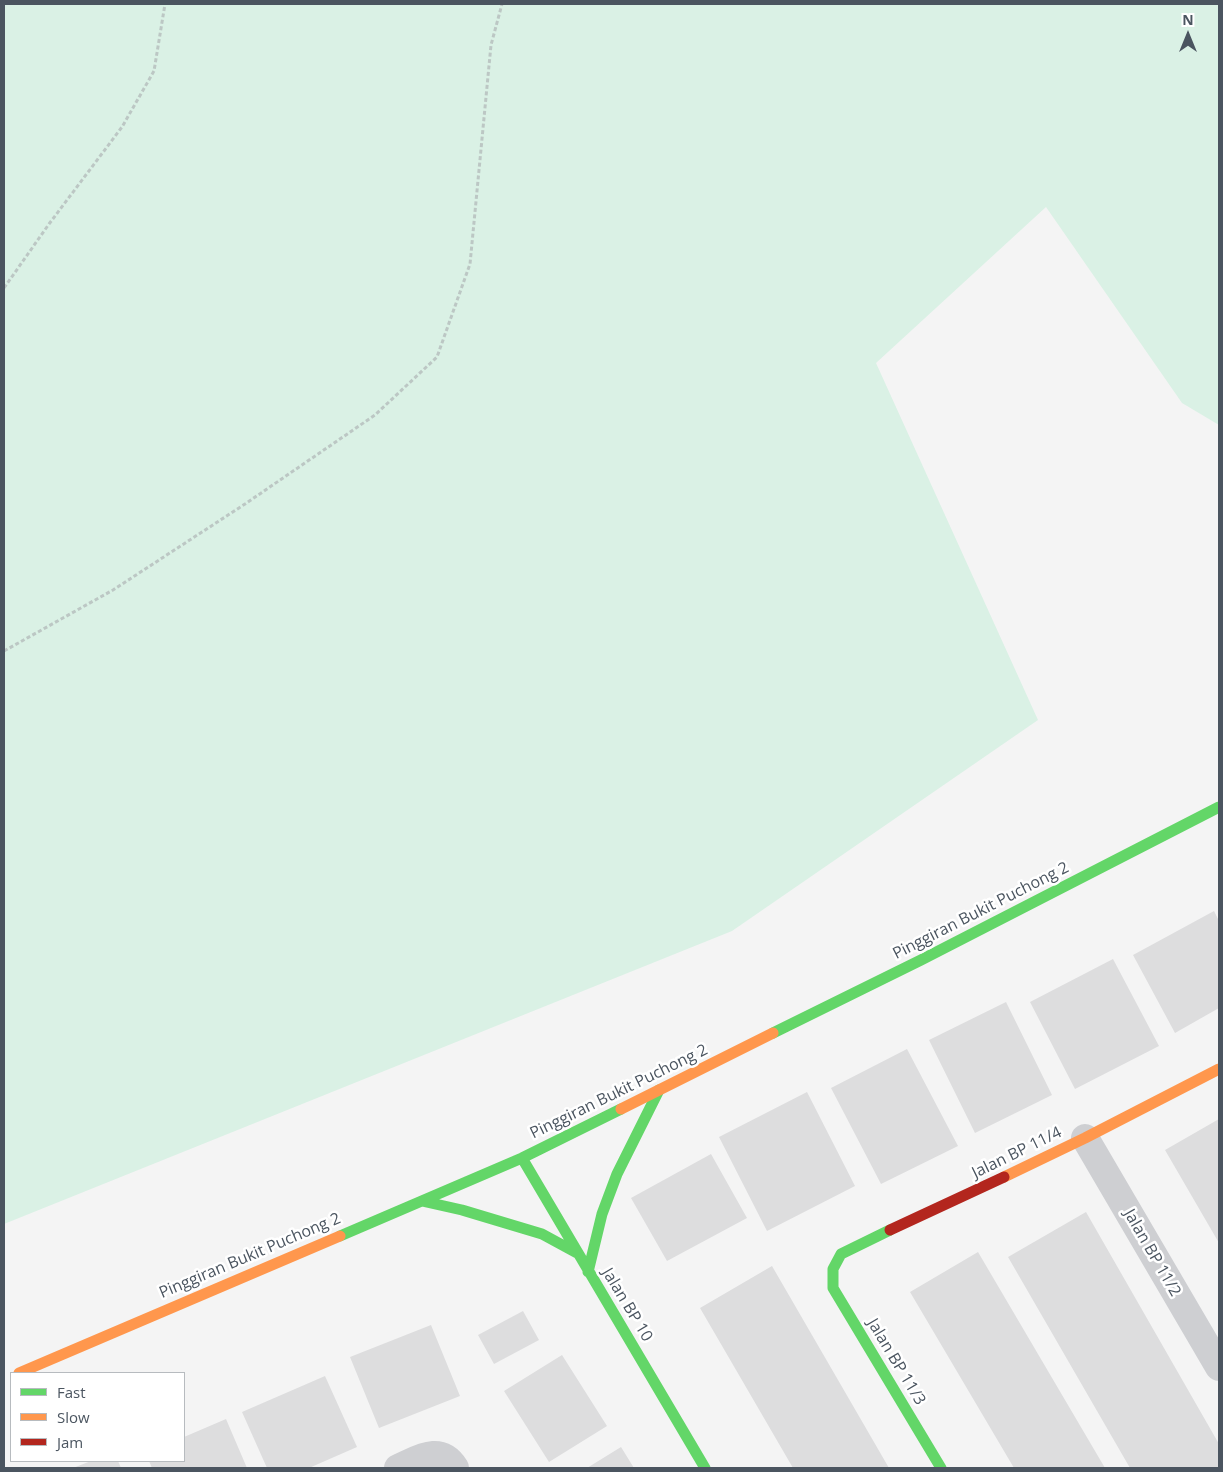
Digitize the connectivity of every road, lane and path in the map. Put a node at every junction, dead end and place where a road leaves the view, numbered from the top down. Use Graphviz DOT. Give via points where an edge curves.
graph roads {
  1 [pos="165,4"];
  2 [pos="502,4"];
  3 [pos="4,288"];
  4 [pos="4,651"];
  5 [pos="1219,808"];
  6 [pos="1219,1069"];
  7 [pos="659,1090"];
  8 [pos="1085,1138"];
  9 [pos="522,1158"];
  10 [pos="422,1200"];
  11 [pos="577,1253"];
  12 [pos="834,1269"];
  13 [pos="588,1272"];
  14 [pos="1219,1367"];
  15 [pos="21,1372"];
  16 [pos="448,1462"];
  17 [pos="398,1468"];
  18 [pos="705,1468"];
  19 [pos="941,1468"];
  1 -- 3 [label="path" via="154,70 122,127"];
  2 -- 4 [label="path" via="491,45 470,264 437,357 375,415 245,504 113,590"];
  5 -- 7 [label="street, Pinggiran Bukit Puchong 2"];
  6 -- 8 [label="street, Jalan BP 11/4"];
  7 -- 9 [label="street, Pinggiran Bukit Puchong 2"];
  7 -- 13 [label="street" via="617,1174 602,1214"];
  8 -- 12 [label="street, Jalan BP 11/4" via="841,1254"];
  8 -- 14 [label="street, Jalan BP 11/2"];
  9 -- 10 [label="street, Pinggiran Bukit Puchong 2"];
  9 -- 11 [label="street, Jalan BP 10"];
  10 -- 11 [label="street" via="542,1234"];
  10 -- 15 [label="street, Pinggiran Bukit Puchong 2"];
  11 -- 13 [label="street, Jalan BP 10"];
  12 -- 19 [label="street, Jalan BP 11/3" via="833,1288"];
  13 -- 18 [label="street, Jalan BP 10"];
  16 -- 17 [label="street" via="429,1455"];
}
